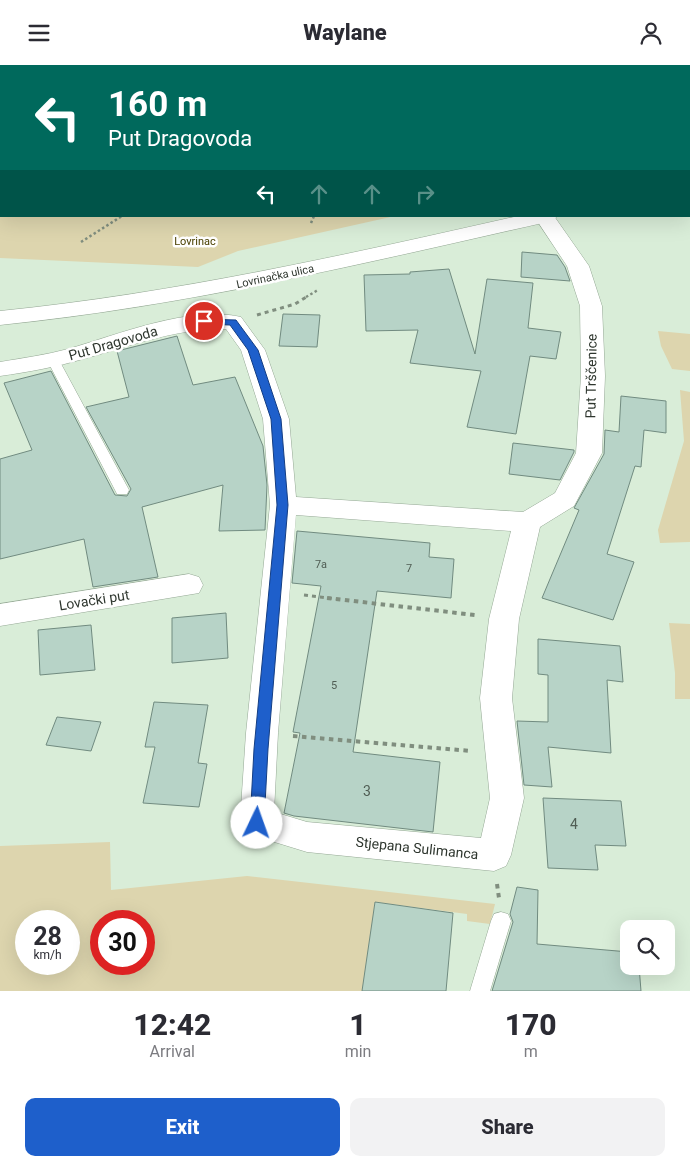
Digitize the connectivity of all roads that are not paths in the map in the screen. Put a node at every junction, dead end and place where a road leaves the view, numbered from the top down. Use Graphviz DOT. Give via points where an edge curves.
graph roads {
  1 [pos="545,217"];
  2 [pos="0,319"];
  3 [pos="233,322"];
  4 [pos="53,360"];
  5 [pos="0,369"];
  6 [pos="122,490"];
  7 [pos="283,505"];
  8 [pos="527,522"];
  9 [pos="188,585"];
  10 [pos="0,615"];
  11 [pos="501,921"];
  12 [pos="480,991"];
  1 -- 2 [label="street, Lovrinačka ulica" via="416,247 159,299"];
  1 -- 8 [label="street, Put Trščenice" via="578,266 591,306 593,376 589,453 566,499"];
  3 -- 4 [label="street, Put Dragovoda" via="192,322 130,336"];
  3 -- 7 [label="street, Stjepana Sulimanca" via="253,350 276,419"];
  4 -- 5 [label="street, Put Dragovoda"];
  4 -- 6 [label="lane, Put Dragovoda"];
  7 -- 8 [label="street"];
  7 -- 8 [label="street, Stjepana Sulimanca" via="257,823 306,837 494,855 507,798 496,699 504,619"];
  9 -- 10 [label="street, Lovački put"];
  11 -- 12 [label="lane"];
}
